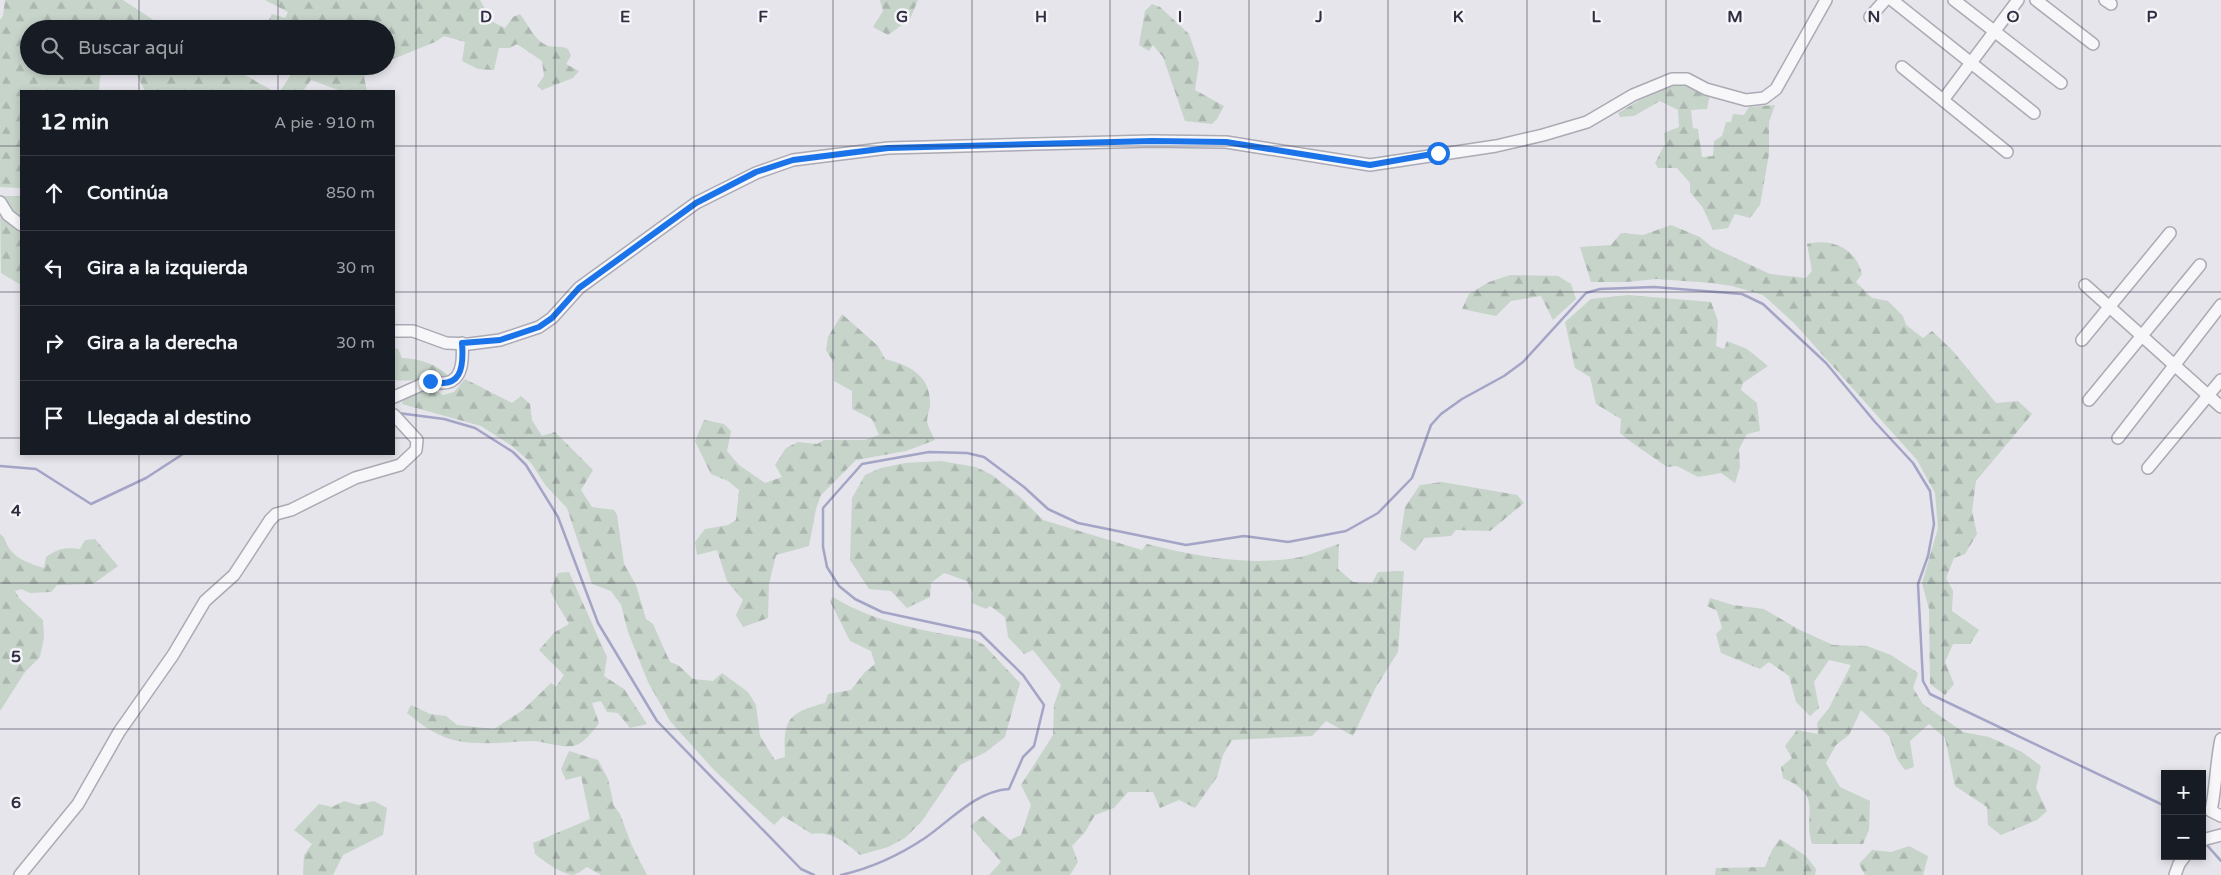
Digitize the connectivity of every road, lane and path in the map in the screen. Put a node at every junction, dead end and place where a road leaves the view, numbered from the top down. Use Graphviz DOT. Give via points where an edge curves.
graph roads {
  1 [pos="1826,0"];
  2 [pos="1885,0"];
  3 [pos="1892,0"];
  4 [pos="1954,0"];
  5 [pos="2018,0"];
  6 [pos="2036,0"];
  7 [pos="1870,17"];
  8 [pos="1995,32"];
  9 [pos="2093,44"];
  10 [pos="1971,63"];
  11 [pos="1902,67"];
  12 [pos="2062,83"];
  13 [pos="1943,100"];
  14 [pos="2034,113"];
  15 [pos="2007,152"];
  16 [pos="0,202"];
  17 [pos="20,224"];
  18 [pos="2170,233"];
  19 [pos="2200,265"];
  20 [pos="2085,286"];
  21 [pos="2221,305"];
  22 [pos="2109,307"];
  23 [pos="395,331"];
  24 [pos="2142,336"];
  25 [pos="2082,340"];
  26 [pos="462,343"];
  27 [pos="2175,366"];
  28 [pos="2221,380"];
  29 [pos="2209,396"];
  30 [pos="395,397"];
  31 [pos="2089,400"];
  32 [pos="2221,407"];
  33 [pos="395,416"];
  34 [pos="2118,438"];
  35 [pos="2148,468"];
  36 [pos="2221,739"];
  37 [pos="2221,816"];
  38 [pos="2221,835"];
  39 [pos="2206,839"];
  40 [pos="2182,860"];
  41 [pos="20,875"];
  42 [pos="2175,875"];
  1 -- 26 [label="street" via="1776,89 1764,98 1746,100 1706,89 1687,79 1672,79 1587,122 1496,146 1370,165 1226,142 1180,141 888,148 793,160 756,172 696,203 579,288 552,318 539,327 500,340"];
  2 -- 7 [label="street"];
  3 -- 10 [label="street"];
  4 -- 8 [label="street"];
  5 -- 8 [label="street"];
  6 -- 9 [label="street"];
  8 -- 10 [label="street"];
  8 -- 12 [label="street"];
  10 -- 13 [label="street"];
  10 -- 14 [label="street"];
  11 -- 13 [label="street"];
  13 -- 15 [label="street"];
  16 -- 17 [label="street" via="8,215"];
  18 -- 22 [label="street"];
  19 -- 24 [label="street"];
  20 -- 22 [label="street"];
  21 -- 27 [label="street"];
  22 -- 24 [label="street"];
  22 -- 25 [label="street"];
  23 -- 26 [label="street" via="413,331 446,343"];
  24 -- 27 [label="street"];
  24 -- 31 [label="street"];
  26 -- 30 [label="street" via="461,367 453,382 430,381"];
  27 -- 29 [label="street"];
  27 -- 34 [label="street"];
  28 -- 29 [label="street"];
  29 -- 32 [label="street"];
  29 -- 35 [label="street"];
  33 -- 41 [label="street" via="416,440 416,450 408,460 390,469 355,478 291,510 276,514 270,520 234,574 205,601 119,732 78,804"];
  36 -- 37 [label="street" via="2212,811"];
  38 -- 39 [label="street"];
  40 -- 42 [label="street"];
}
